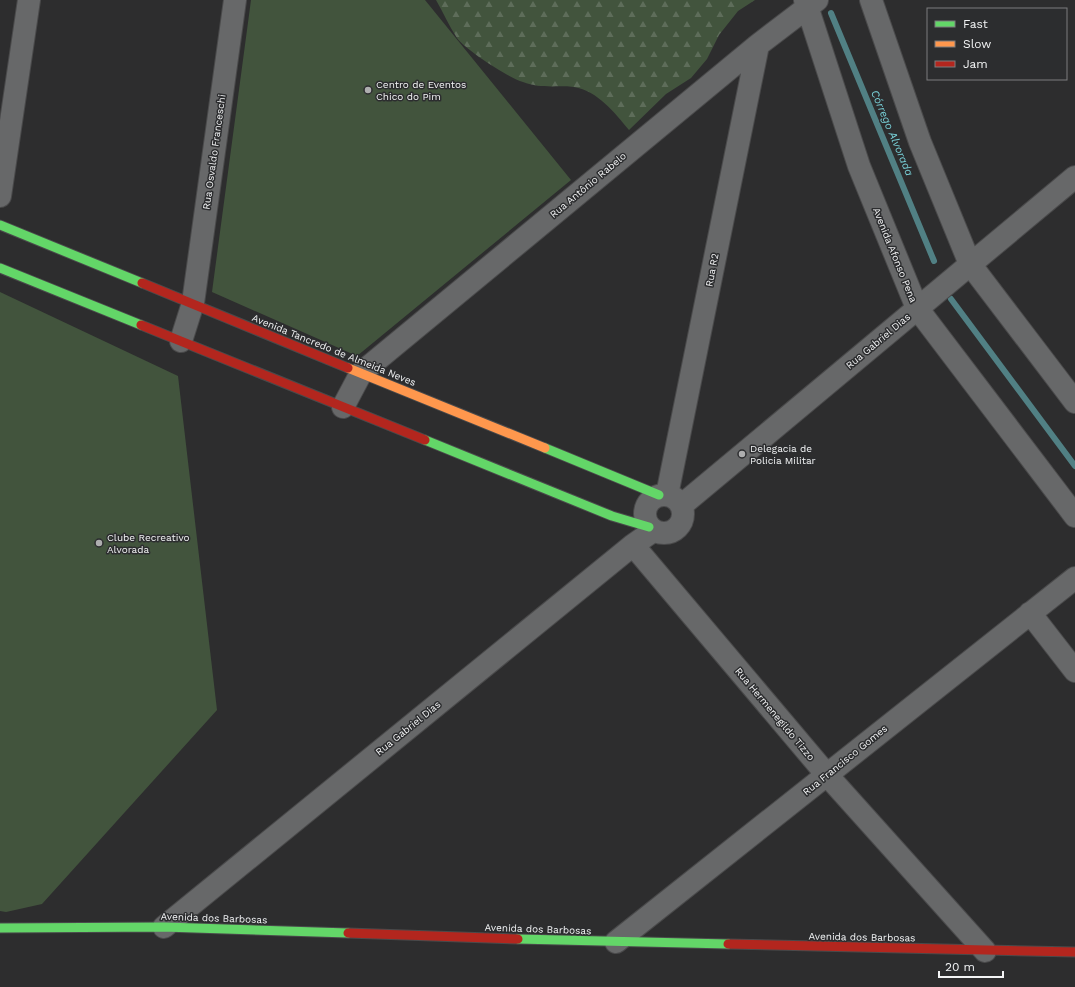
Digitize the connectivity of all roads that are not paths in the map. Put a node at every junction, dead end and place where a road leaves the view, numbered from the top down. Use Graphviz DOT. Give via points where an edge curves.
graph roads {
  1 [pos="29,0"];
  2 [pos="234,0"];
  3 [pos="870,0"];
  4 [pos="809,3"];
  5 [pos="758,45"];
  6 [pos="1075,177"];
  7 [pos="0,196"];
  8 [pos="0,225"];
  9 [pos="970,264"];
  10 [pos="0,268"];
  11 [pos="193,303"];
  12 [pos="917,308"];
  13 [pos="181,341"];
  14 [pos="361,373"];
  15 [pos="1075,402"];
  16 [pos="344,407"];
  17 [pos="669,498"];
  18 [pos="1075,516"];
  19 [pos="651,529"];
  20 [pos="632,545"];
  21 [pos="1075,578"];
  22 [pos="1030,613"];
  23 [pos="1075,671"];
  24 [pos="827,775"];
  25 [pos="164,927"];
  26 [pos="0,928"];
  27 [pos="616,942"];
  28 [pos="985,951"];
  29 [pos="1075,952"];
  1 -- 7 [label="street"];
  2 -- 11 [label="street, Rua Osvaldo Franceschi"];
  3 -- 9 [label="street" via="920,142"];
  4 -- 5 [label="street, Rua Antônio Rabelo"];
  4 -- 12 [label="street, Avenida Afonso Pena" via="859,166"];
  5 -- 14 [label="street, Rua Antônio Rabelo"];
  5 -- 17 [label="street, Rua R2"];
  6 -- 9 [label="street, Rua Gabriel Dias"];
  8 -- 11 [label="street, Avenida Tancredo de Almeida Neves"];
  9 -- 12 [label="street, Rua Gabriel Dias"];
  9 -- 15 [label="street"];
  10 -- 13 [label="street"];
  11 -- 13 [label="street, Rua Osvaldo Franceschi"];
  11 -- 14 [label="street, Avenida Tancredo de Almeida Neves"];
  12 -- 17 [label="street, Rua Gabriel Dias"];
  12 -- 18 [label="street, Avenida Afonso Pena"];
  13 -- 16 [label="street"];
  14 -- 16 [label="street"];
  14 -- 17 [label="street, Avenida Tancredo de Almeida Neves"];
  16 -- 19 [label="street" via="612,516"];
  17 -- 19 [label="street, Rua Gabriel Dias" via="650,500 645,509 645,518"];
  17 -- 19 [label="street" via="684,515 681,525 673,532 663,534"];
  19 -- 20 [label="street, Rua Gabriel Dias"];
  20 -- 24 [label="street, Rua Hermenegildo Tizzo"];
  20 -- 25 [label="street, Rua Gabriel Dias"];
  21 -- 22 [label="street, Rua Francisco Gomes"];
  22 -- 23 [label="street"];
  22 -- 24 [label="street, Rua Francisco Gomes"];
  24 -- 27 [label="street, Rua Francisco Gomes"];
  24 -- 28 [label="street, Rua Hermenegildo Tizzo"];
  25 -- 26 [label="street, Avenida dos Barbosas"];
  25 -- 27 [label="street, Avenida dos Barbosas"];
  27 -- 28 [label="street, Avenida dos Barbosas"];
  28 -- 29 [label="street, Avenida dos Barbosas"];
}
